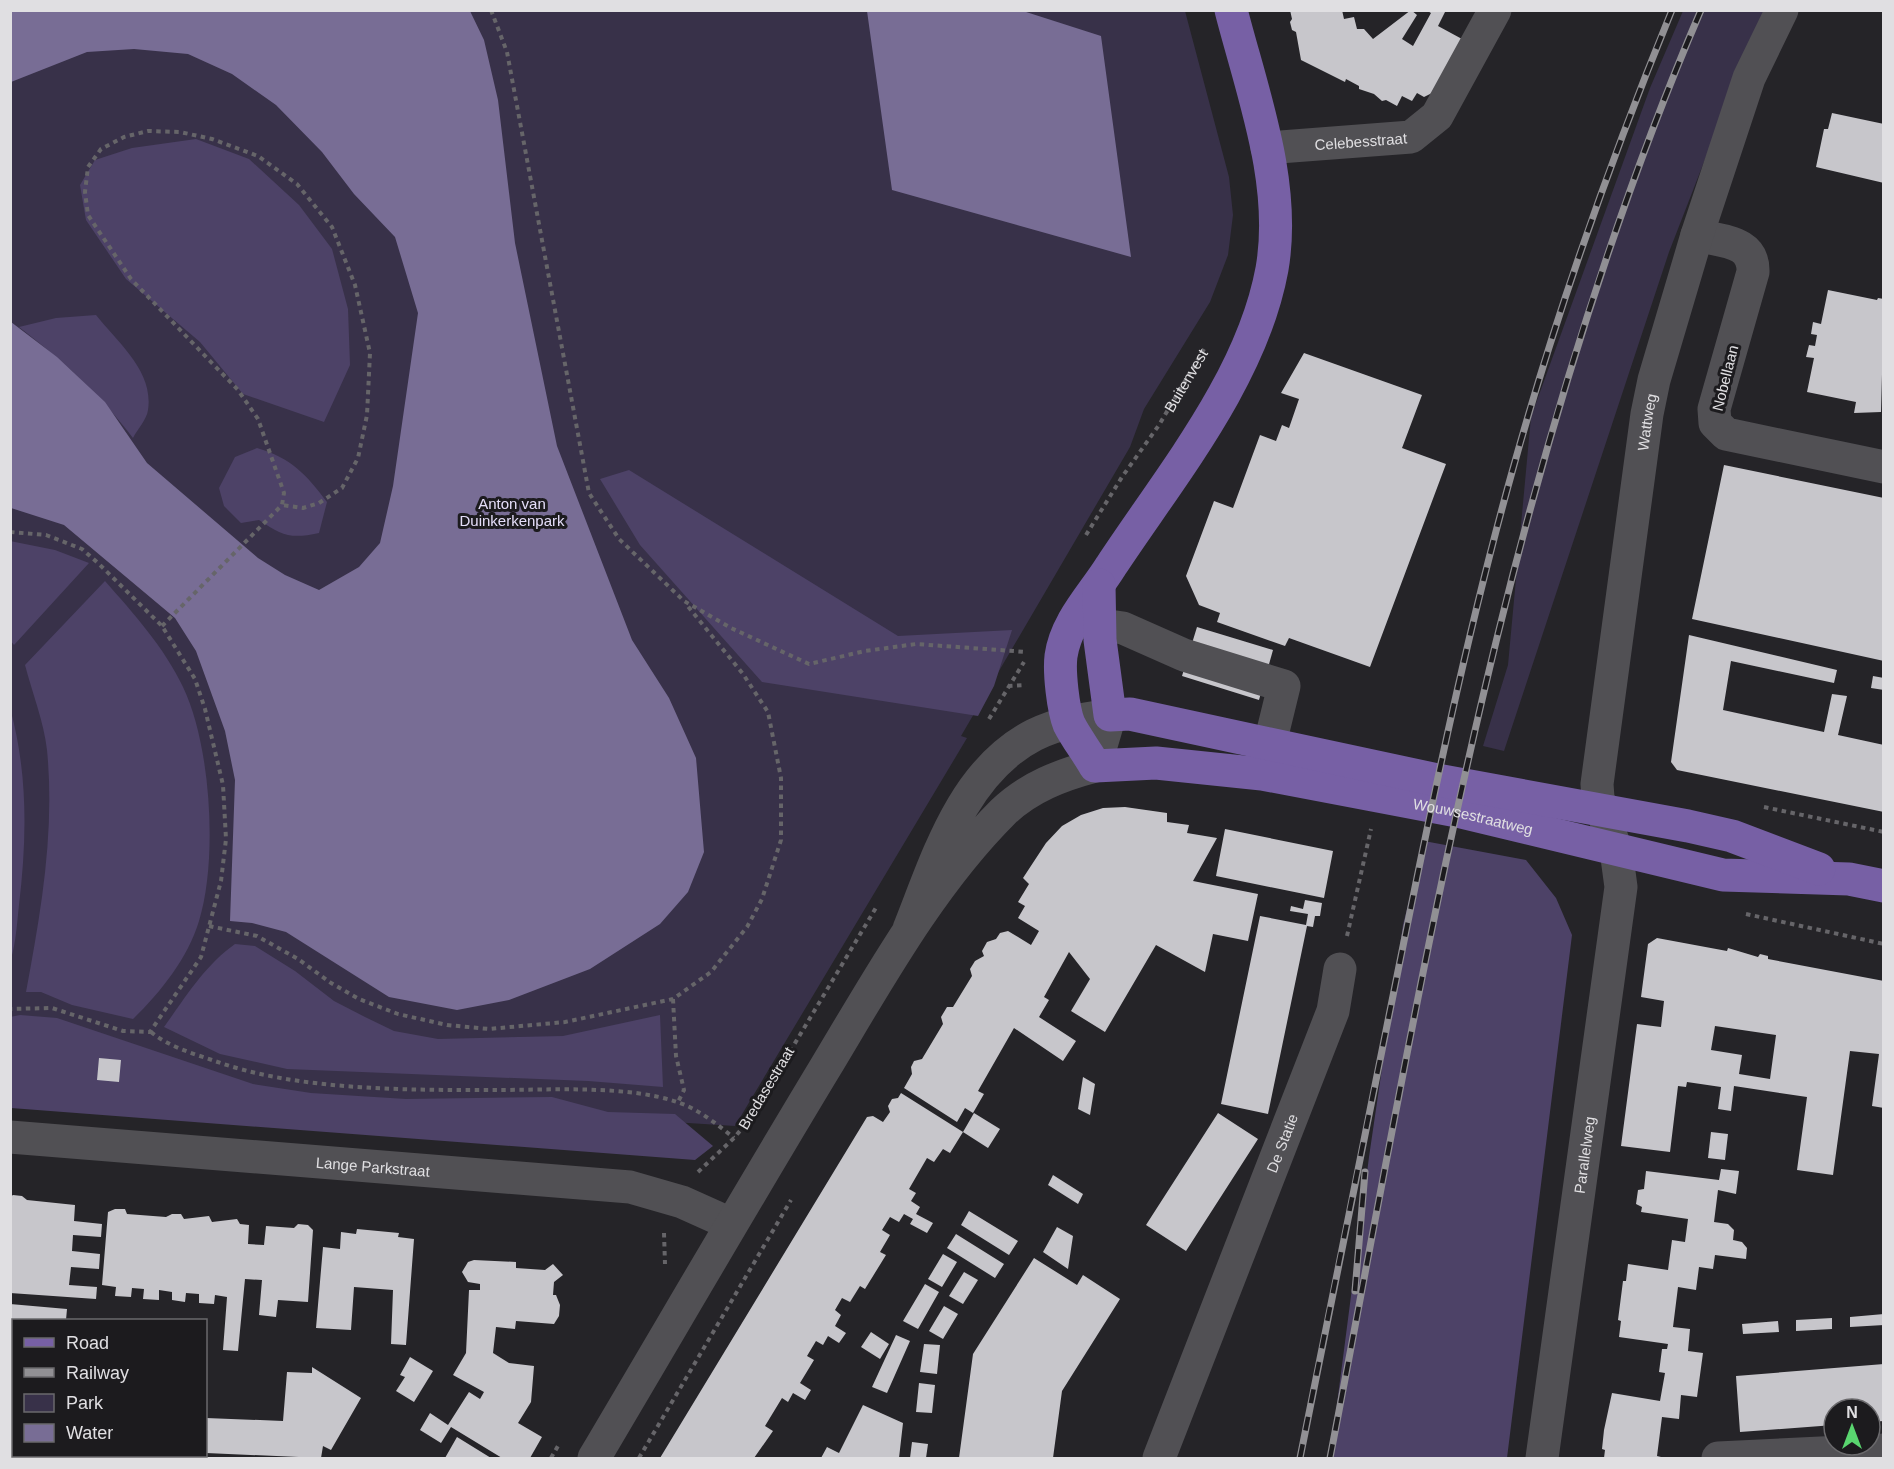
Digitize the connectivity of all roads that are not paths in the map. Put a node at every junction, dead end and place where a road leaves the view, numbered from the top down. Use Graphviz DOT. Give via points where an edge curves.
graph roads {
  1 [pos="1232,10"];
  2 [pos="1495,10"];
  3 [pos="1782,10"];
  4 [pos="1267,148"];
  5 [pos="1697,235"];
  6 [pos="1884,467"];
  7 [pos="1086,623"];
  8 [pos="1110,715"];
  9 [pos="1068,722"];
  10 [pos="1266,759"];
  11 [pos="1095,766"];
  12 [pos="1602,808"];
  13 [pos="1616,850"];
  14 [pos="1849,879"];
  15 [pos="1884,886"];
  16 [pos="909,929"];
  17 [pos="1340,969"];
  18 [pos="10,1137"];
  19 [pos="731,1224"];
  20 [pos="1822,1456"];
  21 [pos="594,1458"];
  22 [pos="1159,1458"];
  23 [pos="1542,1458"];
  24 [pos="1718,1458"];
  1 -- 4 [label="main road"];
  2 -- 4 [label="street, Celebesstraat" via="1437,116 1410,137"];
  3 -- 5 [label="street, Wattweg" via="1749,78"];
  4 -- 7 [label="main road" via="1276,239 1262,309 1246,351 1195,442 1099,585"];
  5 -- 6 [label="street, Nobellaan" via="1742,247 1754,260 1714,409 1715,423 1726,434"];
  5 -- 12 [label="street, Wattweg" via="1647,414 1601,737 1597,791"];
  7 -- 8 [label="main road"];
  7 -- 9 [label="main road" via="1067,632 1061,657"];
  7 -- 10 [label="street" via="1123,628 1184,655 1284,686"];
  8 -- 9 [label="street"];
  8 -- 10 [label="main road, Wouwsestraatweg" via="1130,714"];
  8 -- 11 [label="street"];
  9 -- 11 [label="main road"];
  9 -- 16 [label="street" via="1034,735 990,769 945,839"];
  10 -- 11 [label="main road, Wouwsestraatweg"];
  10 -- 12 [label="main road, Wouwsestraatweg" via="1437,780"];
  10 -- 13 [label="main road, Wouwsestraatweg" via="1399,799"];
  11 -- 16 [label="street" via="1035,787 1004,811"];
  12 -- 13 [label="street, Wattweg"];
  12 -- 14 [label="main road, Wouwsestraatweg" via="1732,836"];
  13 -- 14 [label="main road, Wouwsestraatweg" via="1723,875"];
  13 -- 23 [label="street, Parallelweg" via="1622,887"];
  14 -- 15 [label="main road, Wouwsestraatweg"];
  16 -- 19 [label="street"];
  17 -- 22 [label="street, De Statie" via="1333,1011"];
  18 -- 19 [label="street, Lange Parkstraat" via="630,1187 682,1202"];
  19 -- 21 [label="street"];
  20 -- 24 [label="street"];
}
